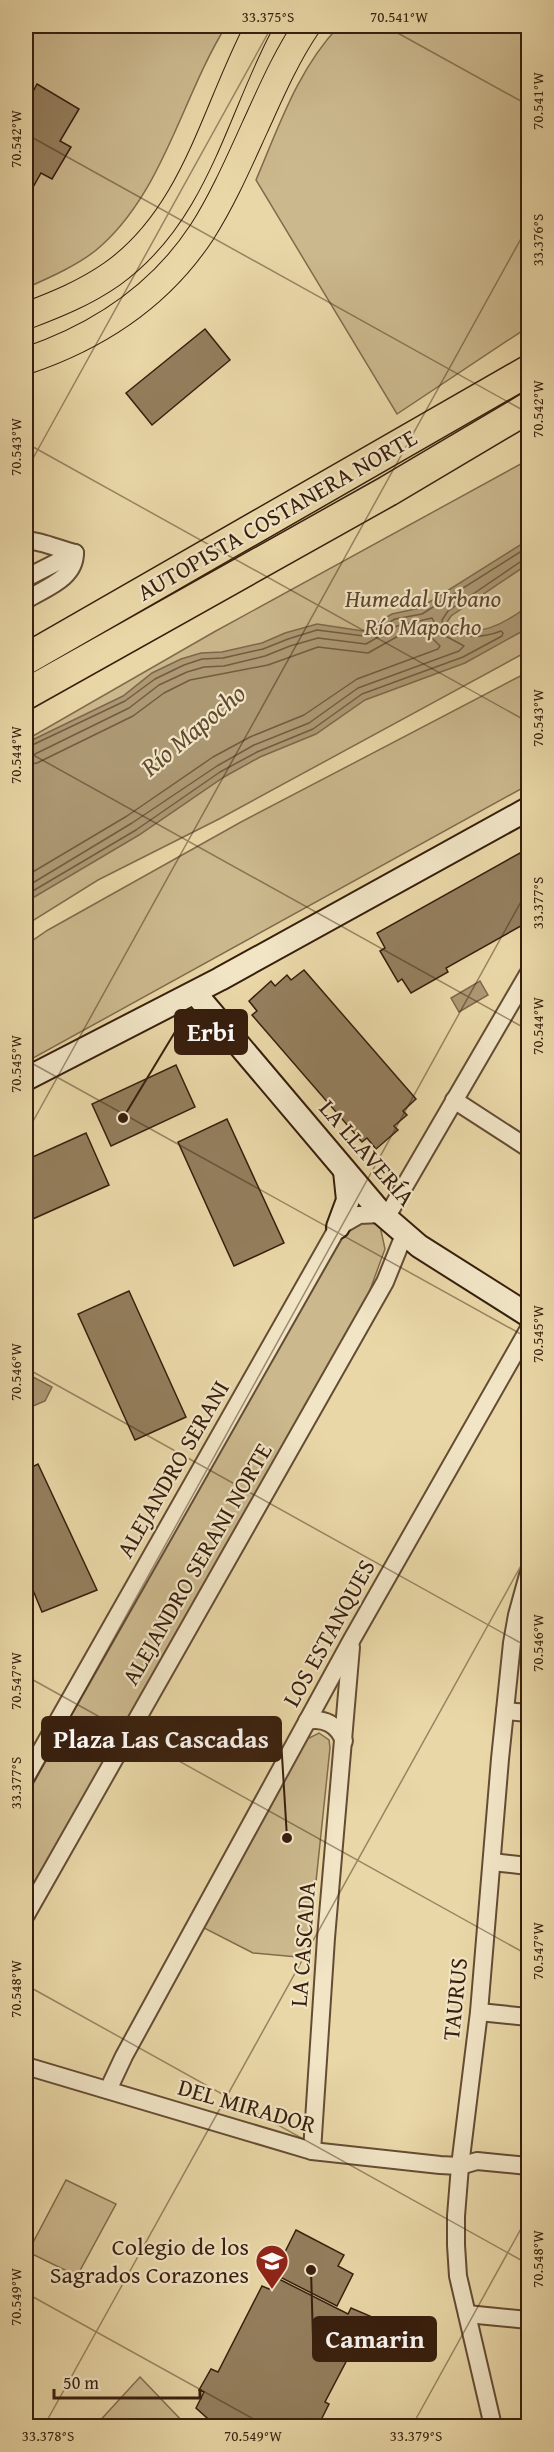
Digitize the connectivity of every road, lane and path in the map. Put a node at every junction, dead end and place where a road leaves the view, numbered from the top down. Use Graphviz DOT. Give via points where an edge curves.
graph roads {
  1 [pos="259,26"];
  2 [pos="307,26"];
  3 [pos="26,316"];
  4 [pos="26,362"];
  5 [pos="528,371"];
  6 [pos="528,408"];
  7 [pos="26,541"];
  8 [pos="75,553"];
  9 [pos="26,578"];
  10 [pos="26,600"];
  11 [pos="26,659"];
  12 [pos="26,694"];
  13 [pos="528,809"];
  14 [pos="528,974"];
  15 [pos="195,993"];
  16 [pos="26,1079"];
  17 [pos="454,1100"];
  18 [pos="528,1148"];
  19 [pos="345,1171"];
  20 [pos="384,1216"];
  21 [pos="338,1227"];
  22 [pos="404,1234"];
  23 [pos="528,1315"];
  24 [pos="528,1330"];
  25 [pos="528,1575"];
  26 [pos="351,1641"];
  27 [pos="505,1711"];
  28 [pos="528,1713"];
  29 [pos="307,1721"];
  30 [pos="344,1742"];
  31 [pos="26,1777"];
  32 [pos="492,1862"];
  33 [pos="528,1866"];
  34 [pos="26,1915"];
  35 [pos="479,2012"];
  36 [pos="528,2017"];
  37 [pos="26,2066"];
  38 [pos="108,2090"];
  39 [pos="312,2151"];
  40 [pos="460,2166"];
  41 [pos="528,2166"];
  42 [pos="467,2314"];
  43 [pos="528,2320"];
  44 [pos="493,2427"];
  1 -- 3 [label="main road" via="196,170 165,222 113,273"];
  2 -- 4 [label="main road" via="220,201 185,256 150,293 113,321"];
  5 -- 11 [label="highway, AUTOPISTA COSTANERA NORTE"];
  6 -- 12 [label="highway, AUTOPISTA COSTANERA NORTE"];
  7 -- 8 [label="street"];
  8 -- 9 [label="street"];
  8 -- 10 [label="street" via="74,565 66,576"];
  13 -- 15 [label="street"];
  14 -- 17 [label="street"];
  15 -- 16 [label="street"];
  15 -- 19 [label="street, LA LLAVERÍA"];
  17 -- 18 [label="street"];
  17 -- 20 [label="street"];
  19 -- 20 [label="street, LA LLAVERÍA"];
  19 -- 21 [label="street" via="348,1200"];
  20 -- 21 [label="street" via="359,1215"];
  20 -- 22 [label="street, LA LLAVERÍA"];
  21 -- 31 [label="street, ALEJANDRO SERANI"];
  22 -- 23 [label="street, LA LLAVERÍA"];
  22 -- 34 [label="street, ALEJANDRO SERANI NORTE" via="385,1282"];
  24 -- 26 [label="street, LOS ESTANQUES"];
  25 -- 27 [label="street, TAURUS" via="517,1615"];
  26 -- 29 [label="street, LOS ESTANQUES"];
  26 -- 30 [label="street, LA CASCADA"];
  27 -- 28 [label="street"];
  27 -- 32 [label="street, TAURUS"];
  29 -- 30 [label="street" via="332,1725"];
  29 -- 38 [label="street, LOS ESTANQUES"];
  30 -- 39 [label="street, LA CASCADA"];
  32 -- 33 [label="street"];
  32 -- 35 [label="street, TAURUS"];
  35 -- 36 [label="street"];
  35 -- 40 [label="street, TAURUS"];
  37 -- 38 [label="street, DEL MIRADOR"];
  38 -- 39 [label="street, DEL MIRADOR"];
  39 -- 40 [label="street, DEL MIRADOR"];
  40 -- 41 [label="street, DEL MIRADOR" via="477,2161"];
  40 -- 42 [label="street, TAURUS" via="456,2245"];
  42 -- 43 [label="street"];
  42 -- 44 [label="street, TAURUS"];
}
